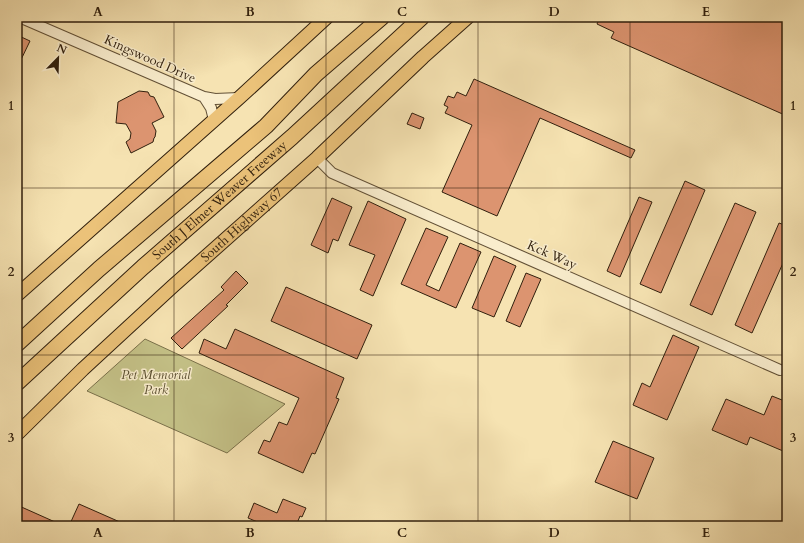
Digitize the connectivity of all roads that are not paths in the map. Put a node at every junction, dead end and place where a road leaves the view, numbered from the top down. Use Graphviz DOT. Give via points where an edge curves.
graph roads {
  1 [pos="19,17"];
  2 [pos="327,17"];
  3 [pos="382,17"];
  4 [pos="422,17"];
  5 [pos="468,17"];
  6 [pos="204,97"];
  7 [pos="239,98"];
  8 [pos="214,120"];
  9 [pos="317,158"];
  10 [pos="17,295"];
  11 [pos="17,344"];
  12 [pos="780,370"];
  13 [pos="17,383"];
  14 [pos="17,434"];
  1 -- 6 [label="street, Kingswood Drive"];
  2 -- 7 [label="main road"];
  3 -- 11 [label="highway, South J Elmer Weaver Freeway" via="316,74 266,126 99,269"];
  4 -- 13 [label="highway, South J Elmer Weaver Freeway"];
  5 -- 9 [label="main road, South Highway 67"];
  6 -- 7 [label="street, Kingswood Drive" via="215,100"];
  6 -- 8 [label="street, Kingswood Drive" via="211,108"];
  7 -- 8 [label="main road"];
  8 -- 10 [label="main road"];
  9 -- 12 [label="street, Kck Way" via="332,173"];
  9 -- 14 [label="main road, South Highway 67" via="100,353"];
}
